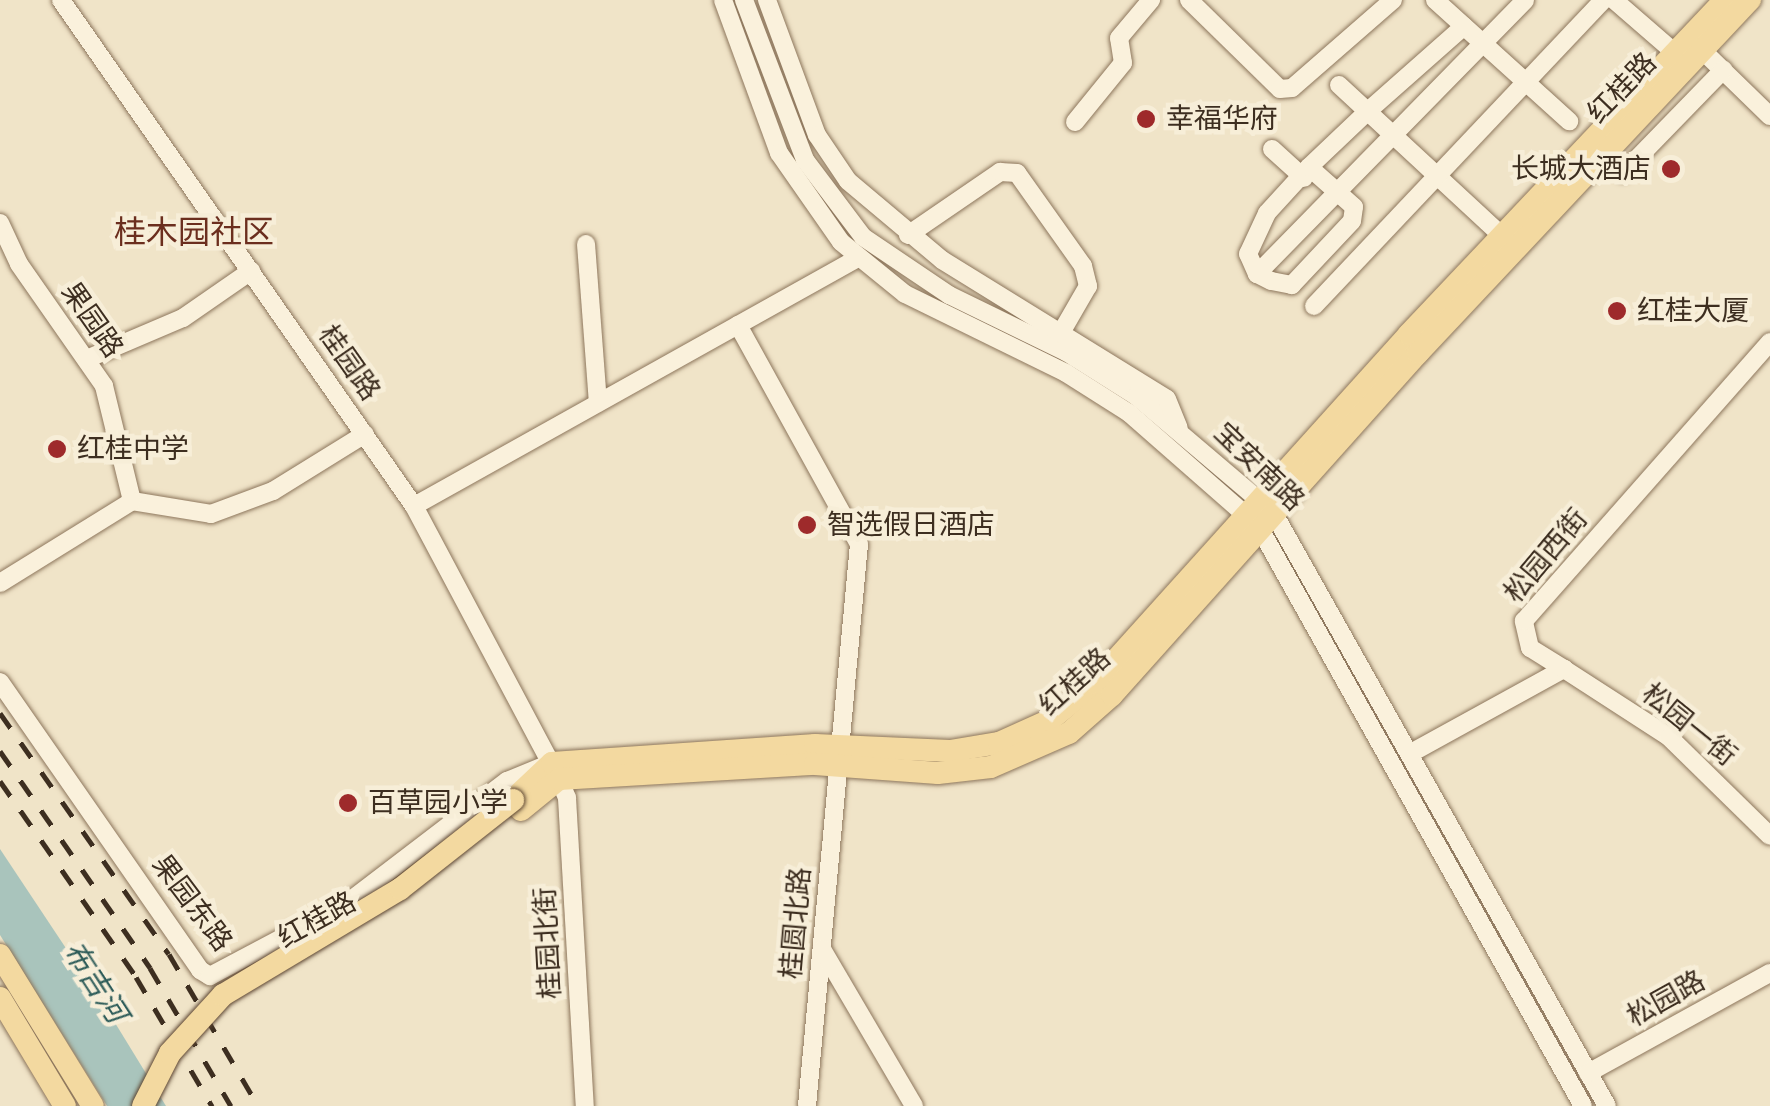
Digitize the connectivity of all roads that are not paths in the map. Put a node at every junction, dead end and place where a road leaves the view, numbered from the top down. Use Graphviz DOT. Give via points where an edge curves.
graph roads {
  1 [pos="61,0"];
  2 [pos="723,0"];
  3 [pos="744,0"];
  4 [pos="767,0"];
  5 [pos="1151,0"];
  6 [pos="1189,0"];
  7 [pos="1394,0"];
  8 [pos="1435,0"];
  9 [pos="1525,0"];
  10 [pos="1602,0"];
  11 [pos="1614,0"];
  12 [pos="1726,0"];
  13 [pos="1750,0"];
  14 [pos="1464,26"];
  15 [pos="1483,44"];
  16 [pos="1701,48"];
  17 [pos="1674,52"];
  18 [pos="1723,70"];
  19 [pos="1526,80"];
  20 [pos="1339,85"];
  21 [pos="1368,110"];
  22 [pos="1770,116"];
  23 [pos="1569,121"];
  24 [pos="1075,122"];
  25 [pos="1395,136"];
  26 [pos="1272,149"];
  27 [pos="812,171"];
  28 [pos="1306,172"];
  29 [pos="1623,173"];
  30 [pos="1437,175"];
  31 [pos="848,182"];
  32 [pos="1336,192"];
  33 [pos="0,222"];
  34 [pos="908,235"];
  35 [pos="1501,235"];
  36 [pos="586,244"];
  37 [pos="858,258"];
  38 [pos="252,271"];
  39 [pos="1258,274"];
  40 [pos="1314,306"];
  41 [pos="738,326"];
  42 [pos="1062,331"];
  43 [pos="1770,342"];
  44 [pos="89,358"];
  45 [pos="598,403"];
  46 [pos="1179,428"];
  47 [pos="365,434"];
  48 [pos="132,500"];
  49 [pos="414,506"];
  50 [pos="1260,512"];
  51 [pos="0,583"];
  52 [pos="1564,669"];
  53 [pos="0,682"];
  54 [pos="1411,753"];
  55 [pos="837,755"];
  56 [pos="555,771"];
  57 [pos="517,805"];
  58 [pos="1770,836"];
  59 [pos="822,948"];
  60 [pos="0,955"];
  61 [pos="1770,973"];
  62 [pos="0,998"];
  63 [pos="1588,1073"];
  64 [pos="64,1106"];
  65 [pos="93,1106"];
  66 [pos="143,1106"];
  67 [pos="158,1106"];
  68 [pos="585,1106"];
  69 [pos="808,1106"];
  70 [pos="914,1106"];
  71 [pos="1583,1106"];
  72 [pos="1607,1106"];
  1 -- 38 [label="street, 桂园路"];
  2 -- 37 [label="street, 宝安南路" via="784,162"];
  3 -- 27 [label="street, 宝安南路" via="784,117"];
  4 -- 31 [label="street" via="817,135"];
  5 -- 24 [label="street" via="1119,38 1123,62"];
  6 -- 7 [label="street" via="1280,89 1304,77"];
  8 -- 14 [label="street"];
  9 -- 15 [label="street"];
  10 -- 19 [label="street"];
  11 -- 17 [label="street"];
  12 -- 17 [label="main road, 红桂路"];
  13 -- 16 [label="main road, 红桂路"];
  14 -- 15 [label="street"];
  14 -- 21 [label="street"];
  15 -- 19 [label="street"];
  15 -- 25 [label="street"];
  16 -- 18 [label="street"];
  16 -- 50 [label="main road, 红桂路"];
  17 -- 35 [label="main road, 红桂路"];
  18 -- 22 [label="street"];
  18 -- 29 [label="street"];
  19 -- 23 [label="street"];
  19 -- 30 [label="street"];
  20 -- 21 [label="street"];
  21 -- 25 [label="street"];
  21 -- 28 [label="street"];
  25 -- 30 [label="street"];
  25 -- 32 [label="street"];
  26 -- 28 [label="street"];
  27 -- 31 [label="street"];
  27 -- 46 [label="street, 宝安南路" via="882,254 948,295 1066,352"];
  28 -- 32 [label="street"];
  28 -- 39 [label="street" via="1267,213 1252,240 1248,254"];
  30 -- 35 [label="street"];
  30 -- 40 [label="street"];
  31 -- 34 [label="street"];
  32 -- 39 [label="street"];
  32 -- 39 [label="street" via="1354,207 1352,221 1292,284"];
  33 -- 44 [label="street, 果园路" via="20,264"];
  34 -- 42 [label="street"];
  34 -- 42 [label="street" via="1000,172 1017,173 1083,266 1088,286"];
  35 -- 50 [label="main road, 红桂路"];
  36 -- 45 [label="street"];
  37 -- 41 [label="street"];
  37 -- 50 [label="street, 宝安南路" via="905,294 1100,394"];
  38 -- 44 [label="street" via="183,318"];
  38 -- 47 [label="street, 桂园路"];
  41 -- 45 [label="street"];
  41 -- 55 [label="street, 桂圆北路" via="860,544"];
  42 -- 46 [label="street" via="1167,399"];
  43 -- 52 [label="street, 松园西街" via="1524,620 1530,648"];
  44 -- 48 [label="street, 果园路" via="116,421"];
  45 -- 49 [label="street"];
  46 -- 50 [label="street, 宝安南路"];
  47 -- 48 [label="street" via="273,491 211,514"];
  47 -- 49 [label="street, 桂园路"];
  48 -- 51 [label="street"];
  49 -- 56 [label="street, 桂园路"];
  50 -- 54 [label="street, 宝安南路"];
  50 -- 55 [label="main road, 红桂路" via="1095,683 1050,720 975,749"];
  50 -- 71 [label="street, 宝安南路"];
  52 -- 54 [label="street"];
  52 -- 58 [label="street, 松园一街" via="1669,737"];
  53 -- 56 [label="street, 果园东路" via="210,976 346,904 507,781"];
  54 -- 63 [label="street, 宝安南路"];
  55 -- 56 [label="main road, 红桂路"];
  55 -- 59 [label="street, 桂圆北路"];
  56 -- 57 [label="main road, 红桂路"];
  56 -- 68 [label="street, 桂园北街" via="567,798"];
  57 -- 66 [label="main road, 红桂路, bridge" via="400,889 222,995 170,1053"];
  57 -- 67 [label="main road, 红桂路" via="388,914 222,1014 189,1050"];
  59 -- 69 [label="street, 桂圆北路"];
  59 -- 70 [label="street"];
  60 -- 65 [label="main road"];
  61 -- 63 [label="street, 松园路"];
  62 -- 64 [label="main road"];
  63 -- 72 [label="street, 宝安南路"];
}
